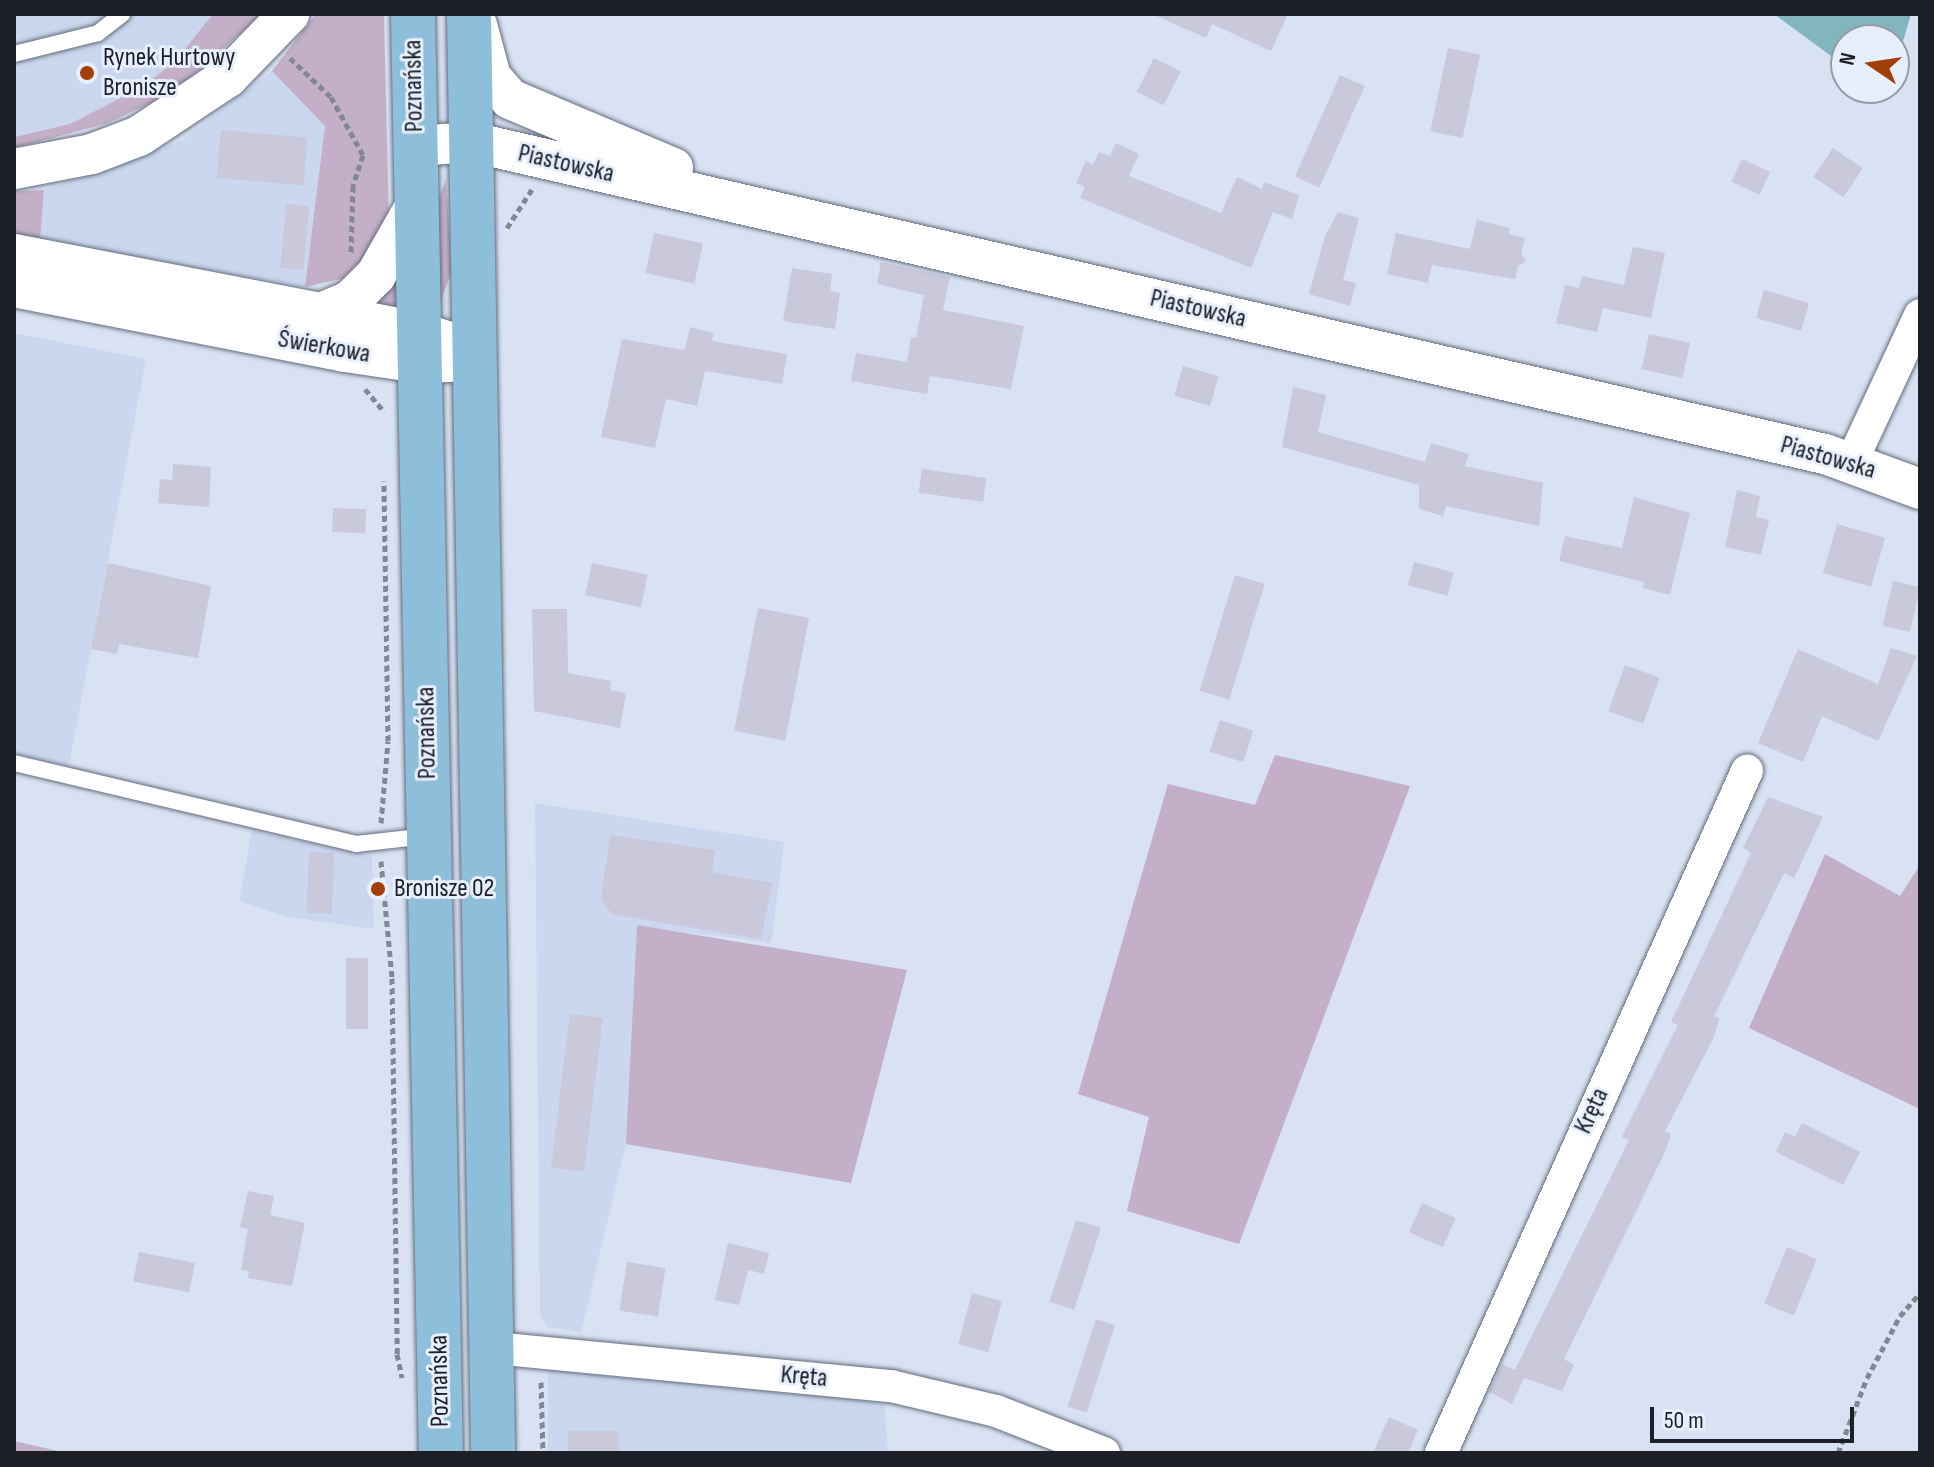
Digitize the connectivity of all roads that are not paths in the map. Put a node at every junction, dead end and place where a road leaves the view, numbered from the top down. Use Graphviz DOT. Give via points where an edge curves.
graph roads {
  1 [pos="122,14"];
  2 [pos="413,14"];
  3 [pos="472,14"];
  4 [pos="286,32"];
  5 [pos="14,54"];
  6 [pos="472,142"];
  7 [pos="415,146"];
  8 [pos="14,169"];
  9 [pos="417,203"];
  10 [pos="819,222"];
  11 [pos="14,254"];
  12 [pos="14,287"];
  13 [pos="321,313"];
  14 [pos="1920,315"];
  15 [pos="420,348"];
  16 [pos="475,351"];
  17 [pos="1852,461"];
  18 [pos="1920,489"];
  19 [pos="14,763"];
  20 [pos="1747,771"];
  21 [pos="429,836"];
  22 [pos="494,1348"];
  23 [pos="441,1453"];
  24 [pos="493,1453"];
  25 [pos="1104,1453"];
  26 [pos="1441,1453"];
  1 -- 5 [label="lane" via="98,33"];
  2 -- 7 [label="main road, Poznańska"];
  3 -- 6 [label="main road, Poznańska"];
  3 -- 10 [label="street" via="491,77 510,99 560,124"];
  4 -- 8 [label="street" via="139,136 92,154"];
  6 -- 7 [label="street, Piastowska"];
  6 -- 10 [label="street, Piastowska"];
  6 -- 16 [label="main road, Poznańska"];
  7 -- 9 [label="main road, Poznańska"];
  9 -- 13 [label="street, Świerkowa" via="376,275 351,300"];
  9 -- 15 [label="main road, Poznańska"];
  10 -- 17 [label="street, Piastowska"];
  11 -- 13 [label="street, Świerkowa"];
  12 -- 15 [label="street, Świerkowa"];
  13 -- 15 [label="street, Świerkowa"];
  14 -- 17 [label="street"];
  15 -- 16 [label="street, Świerkowa" via="452,362"];
  15 -- 21 [label="main road, Poznańska"];
  16 -- 22 [label="main road, Poznańska"];
  17 -- 18 [label="street, Piastowska"];
  19 -- 21 [label="lane" via="271,827 381,844"];
  20 -- 26 [label="street, Kręta"];
  21 -- 23 [label="main road, Poznańska"];
  22 -- 24 [label="main road, Poznańska"];
  22 -- 25 [label="street, Kręta" via="891,1386 996,1411"];
}
